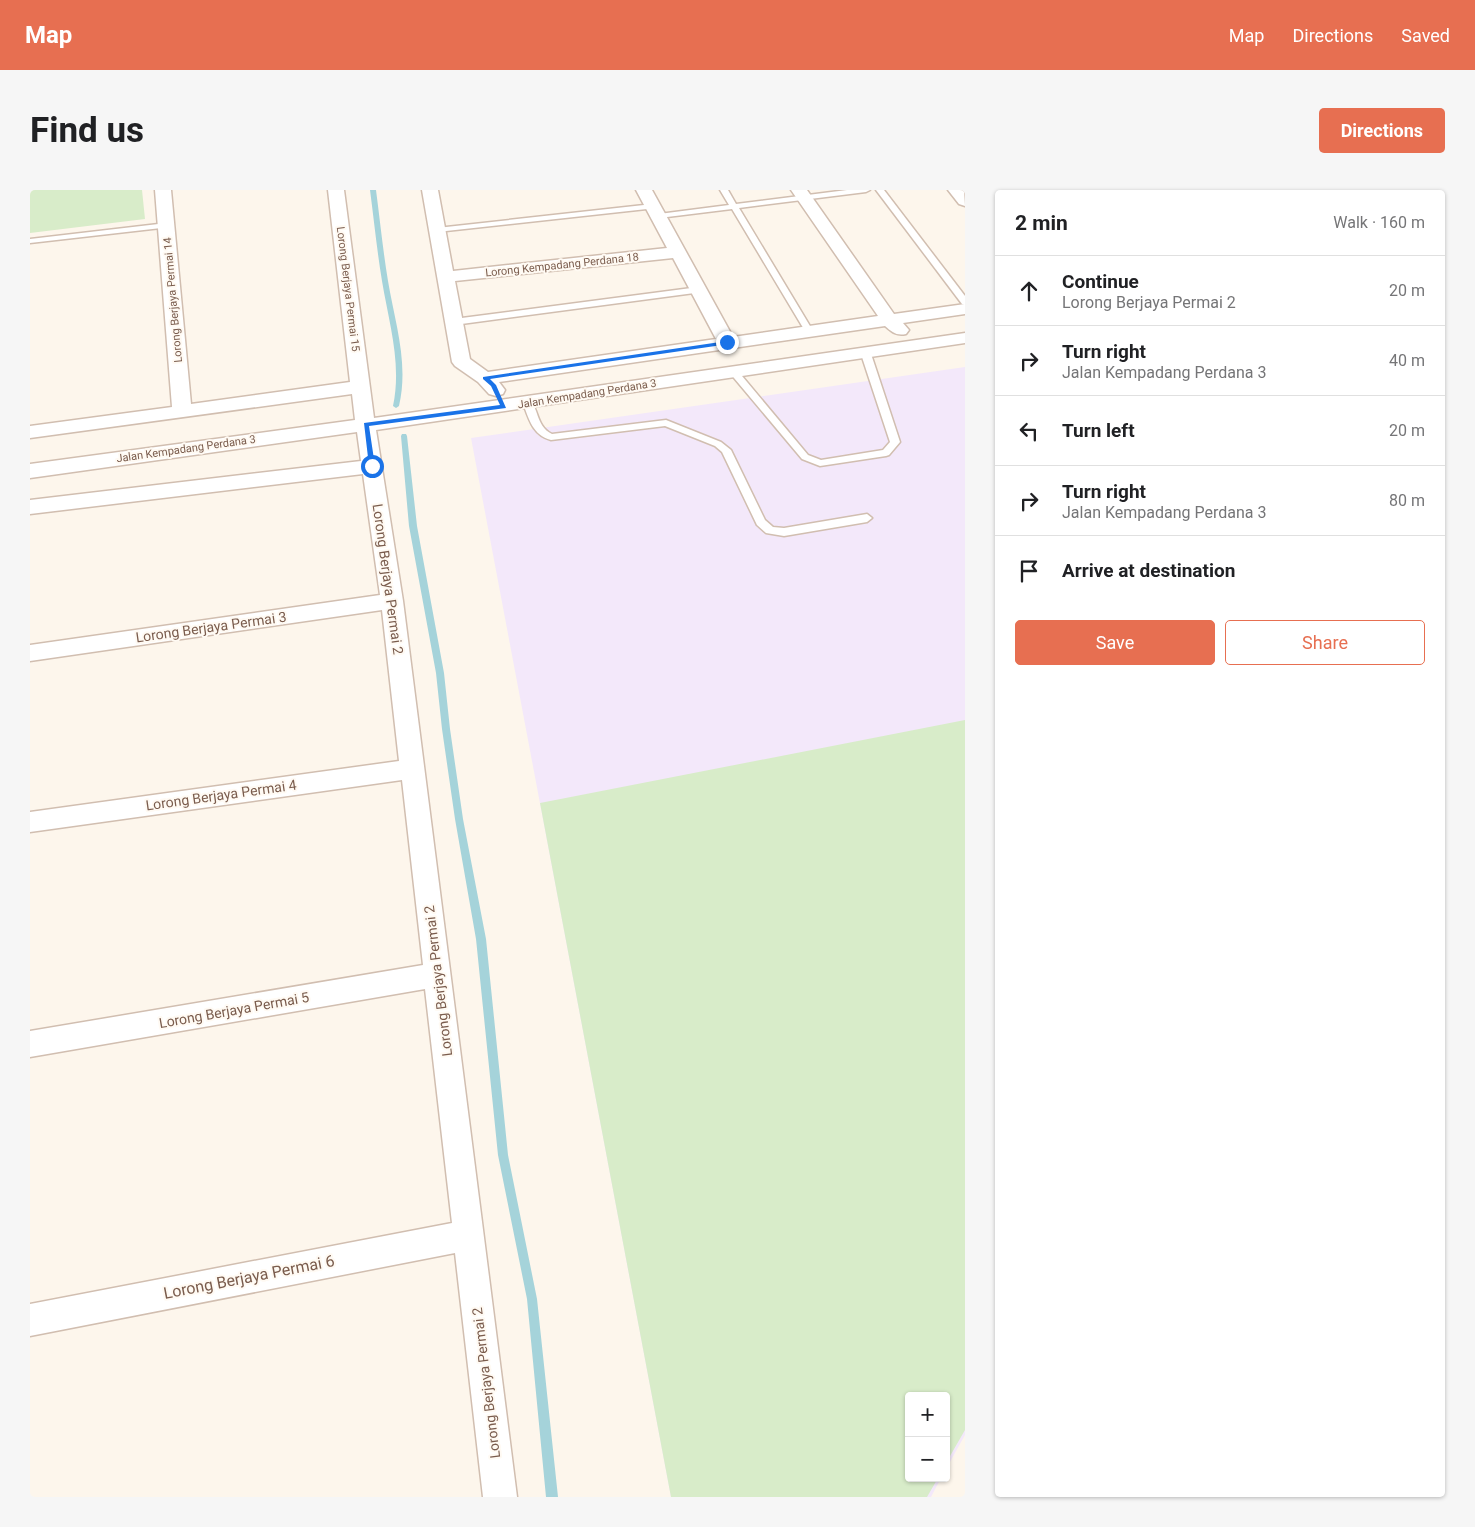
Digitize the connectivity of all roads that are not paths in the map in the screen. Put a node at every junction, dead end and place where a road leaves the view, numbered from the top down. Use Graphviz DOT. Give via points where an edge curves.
graph roads {
  1 [pos="163,190"];
  2 [pos="336,190"];
  3 [pos="431,190"];
  4 [pos="644,190"];
  5 [pos="724,190"];
  6 [pos="866,190"];
  7 [pos="880,190"];
  8 [pos="956,190"];
  9 [pos="802,194"];
  10 [pos="965,201"];
  11 [pos="735,207"];
  12 [pos="656,211"];
  13 [pos="167,225"];
  14 [pos="437,230"];
  15 [pos="30,241"];
  16 [pos="678,252"];
  17 [pos="446,277"];
  18 [pos="699,290"];
  19 [pos="965,302"];
  20 [pos="965,309"];
  21 [pos="889,320"];
  22 [pos="454,322"];
  23 [pos="809,331"];
  24 [pos="965,338"];
  25 [pos="727,342"];
  26 [pos="924,344"];
  27 [pos="866,354"];
  28 [pos="734,372"];
  29 [pos="489,382"];
  30 [pos="360,387"];
  31 [pos="528,403"];
  32 [pos="504,406"];
  33 [pos="182,411"];
  34 [pos="366,425"];
  35 [pos="30,432"];
  36 [pos="372,466"];
  37 [pos="30,471"];
  38 [pos="30,507"];
  39 [pos="867,518"];
  40 [pos="392,601"];
  41 [pos="30,653"];
  42 [pos="412,769"];
  43 [pos="30,822"];
  44 [pos="437,975"];
  45 [pos="30,1044"];
  46 [pos="468,1235"];
  47 [pos="30,1320"];
  48 [pos="500,1497"];
  1 -- 13 [label="street, Lorong Berjaya Permai 14"];
  2 -- 30 [label="street, Lorong Berjaya Permai 15"];
  3 -- 14 [label="street"];
  4 -- 12 [label="street"];
  5 -- 11 [label="lane"];
  6 -- 9 [label="lane"];
  7 -- 19 [label="lane"];
  8 -- 10 [label="street"];
  9 -- 11 [label="lane"];
  9 -- 21 [label="street"];
  11 -- 12 [label="lane"];
  11 -- 23 [label="lane"];
  12 -- 14 [label="lane"];
  12 -- 16 [label="street"];
  13 -- 15 [label="lane"];
  13 -- 33 [label="street, Lorong Berjaya Permai 14"];
  14 -- 17 [label="street"];
  16 -- 17 [label="street, Lorong Kempadang Perdana 18"];
  16 -- 18 [label="street"];
  17 -- 22 [label="street"];
  18 -- 22 [label="lane"];
  18 -- 25 [label="street"];
  20 -- 21 [label="street"];
  21 -- 23 [label="street"];
  21 -- 26 [label="street"];
  22 -- 29 [label="street" via="461,362"];
  23 -- 25 [label="street"];
  24 -- 26 [label="street, Jalan Kempadang Perdana 3"];
  25 -- 29 [label="street"];
  26 -- 27 [label="street, Jalan Kempadang Perdana 3"];
  27 -- 28 [label="street, Jalan Kempadang Perdana 3"];
  27 -- 28 [label="lane" via="895,442 886,453 820,463 805,457"];
  28 -- 31 [label="street, Jalan Kempadang Perdana 3"];
  29 -- 32 [label="street"];
  30 -- 33 [label="street"];
  30 -- 34 [label="street, Lorong Berjaya Permai 15"];
  31 -- 32 [label="street, Jalan Kempadang Perdana 3"];
  31 -- 39 [label="lane" via="540,433 551,437 666,423 718,444 726,450 761,522 770,530 784,532"];
  32 -- 34 [label="street, Jalan Kempadang Perdana 3"];
  33 -- 35 [label="street"];
  34 -- 36 [label="street, Lorong Berjaya Permai 2"];
  34 -- 37 [label="street, Jalan Kempadang Perdana 3"];
  36 -- 38 [label="street"];
  36 -- 40 [label="street, Lorong Berjaya Permai 2"];
  40 -- 41 [label="street, Lorong Berjaya Permai 3"];
  40 -- 42 [label="street, Lorong Berjaya Permai 2"];
  42 -- 43 [label="street, Lorong Berjaya Permai 4"];
  42 -- 44 [label="street, Lorong Berjaya Permai 2"];
  44 -- 45 [label="street, Lorong Berjaya Permai 5"];
  44 -- 46 [label="street, Lorong Berjaya Permai 2"];
  46 -- 47 [label="street, Lorong Berjaya Permai 6"];
  46 -- 48 [label="street, Lorong Berjaya Permai 2"];
}
